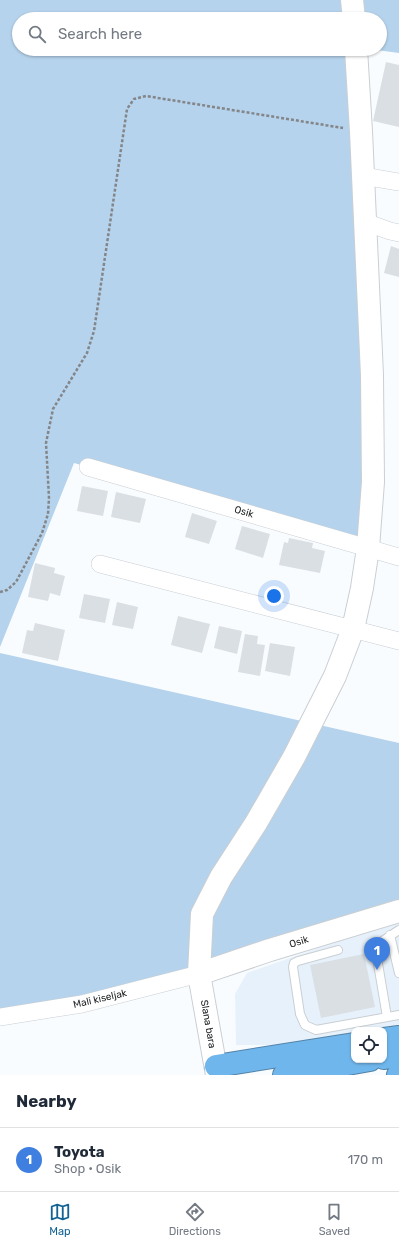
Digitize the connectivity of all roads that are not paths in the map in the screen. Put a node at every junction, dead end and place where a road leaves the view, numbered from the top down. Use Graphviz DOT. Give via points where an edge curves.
graph roads {
  1 [pos="352,0"];
  2 [pos="353,12"];
  3 [pos="356,56"];
  4 [pos="363,176"];
  5 [pos="399,182"];
  6 [pos="365,222"];
  7 [pos="399,233"];
  8 [pos="88,467"];
  9 [pos="368,548"];
  10 [pos="399,557"];
  11 [pos="100,564"];
  12 [pos="353,629"];
  13 [pos="399,641"];
  14 [pos="399,911"];
  15 [pos="399,930"];
  16 [pos="390,935"];
  17 [pos="338,950"];
  18 [pos="399,973"];
  19 [pos="199,974"];
  20 [pos="399,1015"];
  21 [pos="0,1017"];
  22 [pos="387,1017"];
  23 [pos="399,1036"];
  24 [pos="387,1038"];
  25 [pos="351,1045"];
  26 [pos="399,1055"];
  27 [pos="387,1057"];
  28 [pos="353,1063"];
  29 [pos="217,1071"];
  30 [pos="284,1075"];
  1 -- 2 [label="street"];
  3 -- 4 [label="street, Slana bara"];
  4 -- 5 [label="street"];
  4 -- 6 [label="street, Slana bara"];
  6 -- 7 [label="street"];
  6 -- 9 [label="street, Slana bara" via="372,375 373,482"];
  8 -- 9 [label="street, Osik"];
  9 -- 10 [label="street, Osik"];
  9 -- 12 [label="street, Slana bara"];
  11 -- 12 [label="street"];
  12 -- 13 [label="street"];
  12 -- 19 [label="street, Slana bara" via="335,676 294,757 221,877 202,914"];
  14 -- 19 [label="street, Osik"];
  15 -- 16 [label="lane"];
  16 -- 18 [label="lane"];
  16 -- 22 [label="lane" via="375,946"];
  17 -- 22 [label="lane" via="294,963 300,1014 305,1026 316,1030"];
  19 -- 21 [label="street, Mali kiseljak" via="82,1004"];
  19 -- 29 [label="street, Slana bara"];
  20 -- 22 [label="lane"];
  23 -- 24 [label="highway"];
  25 -- 29 [label="highway"];
  26 -- 27 [label="highway"];
  28 -- 30 [label="highway"];
}
